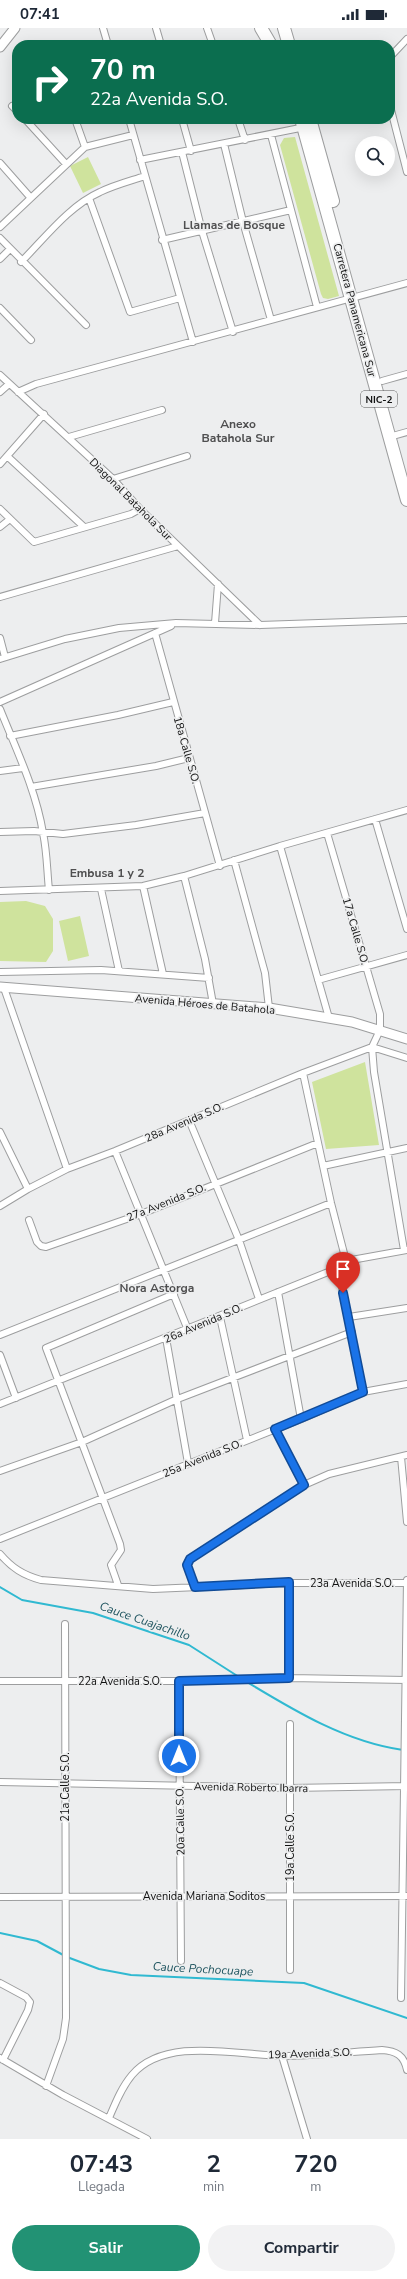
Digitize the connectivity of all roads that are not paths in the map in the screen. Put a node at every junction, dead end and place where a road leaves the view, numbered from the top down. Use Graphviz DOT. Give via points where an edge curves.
graph roads {
  1 [pos="15,28"];
  2 [pos="103,28"];
  3 [pos="156,28"];
  4 [pos="207,28"];
  5 [pos="260,28"];
  6 [pos="284,28"];
  7 [pos="407,39"];
  8 [pos="107,40"];
  9 [pos="160,40"];
  10 [pos="211,40"];
  11 [pos="268,40"];
  12 [pos="288,40"];
  13 [pos="0,47"];
  14 [pos="395,52"];
  15 [pos="30,124"];
  16 [pos="77,124"];
  17 [pos="130,124"];
  18 [pos="183,124"];
  19 [pos="239,124"];
  20 [pos="303,124"];
  21 [pos="306,124"];
  22 [pos="395,124"];
  23 [pos="133,135"];
  24 [pos="271,135"];
  25 [pos="244,140"];
  26 [pos="224,144"];
  27 [pos="85,147"];
  28 [pos="191,151"];
  29 [pos="182,152"];
  30 [pos="140,160"];
  31 [pos="0,163"];
  32 [pos="66,164"];
  33 [pos="407,172"];
  34 [pos="145,176"];
  35 [pos="30,197"];
  36 [pos="89,198"];
  37 [pos="291,210"];
  38 [pos="243,222"];
  39 [pos="0,227"];
  40 [pos="202,231"];
  41 [pos="0,238"];
  42 [pos="162,240"];
  43 [pos="10,249"];
  44 [pos="0,259"];
  45 [pos="21,262"];
  46 [pos="407,283"];
  47 [pos="355,297"];
  48 [pos="180,298"];
  49 [pos="317,307"];
  50 [pos="0,308"];
  51 [pos="271,320"];
  52 [pos="86,325"];
  53 [pos="233,332"];
  54 [pos="31,340"];
  55 [pos="193,342"];
  56 [pos="407,374"];
  57 [pos="0,375"];
  58 [pos="382,381"];
  59 [pos="9,384"];
  60 [pos="0,392"];
  61 [pos="18,392"];
  62 [pos="162,410"];
  63 [pos="44,414"];
  64 [pos="398,434"];
  65 [pos="69,437"];
  66 [pos="7,456"];
  67 [pos="187,456"];
  68 [pos="0,464"];
  69 [pos="407,470"];
  70 [pos="113,479"];
  71 [pos="407,500"];
  72 [pos="0,509"];
  73 [pos="140,509"];
  74 [pos="10,519"];
  75 [pos="84,526"];
  76 [pos="0,527"];
  77 [pos="178,546"];
  78 [pos="218,584"];
  79 [pos="0,597"];
  80 [pos="407,620"];
  81 [pos="176,623"];
  82 [pos="215,623"];
  83 [pos="260,625"];
  84 [pos="155,633"];
  85 [pos="0,638"];
  86 [pos="3,658"];
  87 [pos="0,702"];
  88 [pos="173,702"];
  89 [pos="0,709"];
  90 [pos="10,736"];
  91 [pos="189,758"];
  92 [pos="23,768"];
  93 [pos="0,771"];
  94 [pos="31,787"];
  95 [pos="407,810"];
  96 [pos="205,813"];
  97 [pos="375,819"];
  98 [pos="0,832"];
  99 [pos="44,833"];
  100 [pos="327,833"];
  101 [pos="280,846"];
  102 [pos="234,860"];
  103 [pos="220,866"];
  104 [pos="184,876"];
  105 [pos="143,886"];
  106 [pos="101,889"];
  107 [pos="49,890"];
  108 [pos="0,891"];
  109 [pos="407,929"];
  110 [pos="407,955"];
  111 [pos="366,966"];
  112 [pos="119,971"];
  113 [pos="0,972"];
  114 [pos="163,974"];
  115 [pos="209,978"];
  116 [pos="318,980"];
  117 [pos="2,988"];
  118 [pos="213,1004"];
  119 [pos="269,1008"];
  120 [pos="329,1018"];
  121 [pos="380,1030"];
  122 [pos="407,1039"];
  123 [pos="372,1047"];
  124 [pos="407,1058"];
  125 [pos="303,1073"];
  126 [pos="189,1120"];
  127 [pos="0,1132"];
  128 [pos="318,1143"];
  129 [pos="407,1148"];
  130 [pos="115,1151"];
  131 [pos="387,1151"];
  132 [pos="323,1166"];
  133 [pos="67,1169"];
  134 [pos="215,1183"];
  135 [pos="28,1189"];
  136 [pos="331,1203"];
  137 [pos="0,1206"];
  138 [pos="141,1214"];
  139 [pos="29,1220"];
  140 [pos="239,1240"];
  141 [pos="405,1250"];
  142 [pos="346,1260"];
  143 [pos="338,1268"];
  144 [pos="164,1271"];
  145 [pos="278,1292"];
  146 [pos="174,1294"];
  147 [pos="259,1299"];
  148 [pos="407,1308"];
  149 [pos="220,1317"];
  150 [pos="349,1318"];
  151 [pos="188,1330"];
  152 [pos="352,1332"];
  153 [pos="0,1335"];
  154 [pos="166,1338"];
  155 [pos="0,1355"];
  156 [pos="290,1357"];
  157 [pos="234,1378"];
  158 [pos="59,1381"];
  159 [pos="407,1384"];
  160 [pos="363,1392"];
  161 [pos="16,1398"];
  162 [pos="175,1400"];
  163 [pos="0,1404"];
  164 [pos="301,1419"];
  165 [pos="275,1429"];
  166 [pos="247,1440"];
  167 [pos="82,1442"];
  168 [pos="404,1456"];
  169 [pos="188,1462"];
  170 [pos="0,1471"];
  171 [pos="304,1485"];
  172 [pos="103,1498"];
  173 [pos="407,1522"];
  174 [pos="0,1539"];
  175 [pos="0,1554"];
  176 [pos="407,1581"];
  177 [pos="289,1582"];
  178 [pos="118,1585"];
  179 [pos="195,1587"];
  180 [pos="65,1624"];
  181 [pos="289,1678"];
  182 [pos="406,1680"];
  183 [pos="0,1681"];
  184 [pos="65,1681"];
  185 [pos="179,1681"];
  186 [pos="290,1724"];
  187 [pos="0,1782"];
  188 [pos="65,1784"];
  189 [pos="179,1786"];
  190 [pos="405,1786"];
  191 [pos="290,1788"];
  192 [pos="65,1896"];
  193 [pos="181,1896"];
  194 [pos="290,1896"];
  195 [pos="404,1896"];
  196 [pos="0,1897"];
  197 [pos="182,1962"];
  198 [pos="290,1970"];
  199 [pos="0,1983"];
  200 [pos="402,1998"];
  201 [pos="282,2056"];
  202 [pos="2,2059"];
  203 [pos="407,2070"];
  204 [pos="46,2086"];
  205 [pos="108,2118"];
  206 [pos="147,2139"];
  207 [pos="307,2139"];
  1 -- 13 [label="main road"];
  2 -- 8 [label="street"];
  3 -- 9 [label="street"];
  4 -- 10 [label="street"];
  5 -- 11 [label="highway"];
  6 -- 12 [label="highway"];
  7 -- 14 [label="street"];
  15 -- 32 [label="street"];
  16 -- 27 [label="street"];
  17 -- 23 [label="street"];
  18 -- 28 [label="street"];
  19 -- 25 [label="street"];
  20 -- 24 [label="street"];
  21 -- 47 [label="highway, Carretera Panamericana Sur / NIC-2"];
  22 -- 33 [label="street"];
  23 -- 27 [label="street"];
  23 -- 30 [label="street"];
  24 -- 25 [label="street"];
  24 -- 37 [label="street"];
  25 -- 26 [label="street"];
  26 -- 28 [label="street"];
  26 -- 38 [label="street"];
  27 -- 32 [label="street"];
  28 -- 29 [label="street"];
  29 -- 30 [label="street"];
  29 -- 40 [label="street"];
  30 -- 34 [label="street"];
  31 -- 35 [label="street"];
  32 -- 35 [label="street"];
  34 -- 36 [label="street"];
  34 -- 42 [label="street"];
  35 -- 39 [label="street"];
  36 -- 45 [label="street" via="74,209"];
  36 -- 48 [label="street" via="130,312"];
  37 -- 38 [label="street"];
  37 -- 49 [label="street"];
  38 -- 40 [label="street"];
  38 -- 51 [label="street"];
  40 -- 42 [label="street"];
  40 -- 53 [label="street"];
  41 -- 43 [label="street"];
  42 -- 48 [label="street"];
  43 -- 44 [label="street"];
  43 -- 45 [label="street"];
  45 -- 52 [label="street"];
  46 -- 47 [label="street"];
  47 -- 49 [label="street"];
  47 -- 58 [label="highway, Carretera Panamericana Sur / NIC-2"];
  47 -- 64 [label="highway, Carretera Panamericana Sur / NIC-2"];
  48 -- 55 [label="street"];
  49 -- 51 [label="street"];
  50 -- 54 [label="street"];
  51 -- 53 [label="street"];
  53 -- 55 [label="street"];
  55 -- 61 [label="street" via="36,384"];
  56 -- 58 [label="street"];
  57 -- 59 [label="street, Diagonal Batahola Sur"];
  58 -- 64 [label="highway, Carretera Panamericana Sur / NIC-2"];
  59 -- 60 [label="street"];
  59 -- 61 [label="street, Diagonal Batahola Sur"];
  61 -- 63 [label="street, Diagonal Batahola Sur"];
  62 -- 65 [label="street"];
  63 -- 65 [label="street, Diagonal Batahola Sur"];
  63 -- 66 [label="street"];
  64 -- 69 [label="highway, Carretera Panamericana Sur / NIC-2"];
  64 -- 71 [label="highway, Carretera Panamericana Sur / NIC-2"];
  65 -- 70 [label="street, Diagonal Batahola Sur"];
  66 -- 68 [label="street"];
  66 -- 75 [label="street"];
  67 -- 70 [label="street"];
  70 -- 73 [label="street, Diagonal Batahola Sur"];
  72 -- 74 [label="street"];
  73 -- 75 [label="street" via="131,514"];
  73 -- 77 [label="street, Diagonal Batahola Sur"];
  74 -- 75 [label="street" via="34,542"];
  74 -- 76 [label="street"];
  77 -- 78 [label="street, Diagonal Batahola Sur"];
  77 -- 79 [label="street"];
  78 -- 82 [label="street"];
  78 -- 83 [label="street, Diagonal Batahola Sur"];
  80 -- 83 [label="street"];
  81 -- 82 [label="street"];
  81 -- 84 [label="street"];
  81 -- 86 [label="street" via="118,628 65,639"];
  82 -- 83 [label="street"];
  84 -- 87 [label="street"];
  84 -- 88 [label="street, 18a Calle S.O."];
  85 -- 86 [label="street"];
  88 -- 90 [label="street" via="118,716"];
  88 -- 91 [label="street, 18a Calle S.O."];
  89 -- 90 [label="street"];
  90 -- 92 [label="street"];
  91 -- 94 [label="street"];
  91 -- 96 [label="street, 18a Calle S.O."];
  92 -- 93 [label="street"];
  92 -- 94 [label="street"];
  94 -- 99 [label="street"];
  95 -- 97 [label="street"];
  96 -- 99 [label="street" via="128,826 63,834"];
  96 -- 103 [label="street, 18a Calle S.O."];
  97 -- 100 [label="street"];
  97 -- 109 [label="street"];
  98 -- 99 [label="street"];
  99 -- 107 [label="street"];
  100 -- 101 [label="street"];
  100 -- 111 [label="street, 17a Calle S.O."];
  101 -- 102 [label="street"];
  101 -- 116 [label="street"];
  102 -- 103 [label="street"];
  102 -- 119 [label="street" via="265,973"];
  103 -- 104 [label="street"];
  104 -- 105 [label="street"];
  104 -- 115 [label="street"];
  105 -- 106 [label="street"];
  105 -- 114 [label="street"];
  106 -- 107 [label="street"];
  106 -- 112 [label="street"];
  107 -- 108 [label="street"];
  110 -- 111 [label="street"];
  111 -- 116 [label="street"];
  111 -- 121 [label="street, 17a Calle S.O." via="380,1014"];
  112 -- 113 [label="street"];
  112 -- 114 [label="street"];
  114 -- 115 [label="street"];
  115 -- 118 [label="street"];
  116 -- 120 [label="street"];
  117 -- 118 [label="main road, Avenida Héroes de Batahola"];
  117 -- 133 [label="street"];
  118 -- 119 [label="main road, Avenida Héroes de Batahola"];
  119 -- 120 [label="main road, Avenida Héroes de Batahola"];
  120 -- 121 [label="main road, Avenida Héroes de Batahola"];
  121 -- 122 [label="main road, Avenida Héroes de Batahola"];
  121 -- 123 [label="street"];
  123 -- 124 [label="street"];
  123 -- 125 [label="street, 28a Avenida S.O."];
  123 -- 131 [label="street"];
  125 -- 126 [label="street, 28a Avenida S.O."];
  125 -- 128 [label="street"];
  126 -- 130 [label="street, 28a Avenida S.O."];
  126 -- 134 [label="street"];
  127 -- 135 [label="street"];
  128 -- 132 [label="street"];
  128 -- 134 [label="street, 27a Avenida S.O."];
  129 -- 131 [label="street"];
  130 -- 133 [label="street, 28a Avenida S.O."];
  130 -- 138 [label="street"];
  131 -- 132 [label="street"];
  131 -- 141 [label="street"];
  132 -- 136 [label="street"];
  133 -- 135 [label="street, 28a Avenida S.O."];
  134 -- 138 [label="street, 27a Avenida S.O."];
  134 -- 140 [label="street"];
  135 -- 137 [label="street, 28a Avenida S.O."];
  136 -- 140 [label="street"];
  136 -- 142 [label="street"];
  138 -- 139 [label="street, 27a Avenida S.O." via="46,1247 37,1242"];
  138 -- 144 [label="street"];
  140 -- 144 [label="street"];
  140 -- 147 [label="street"];
  141 -- 142 [label="street"];
  142 -- 143 [label="street, 26a Avenida S.O."];
  143 -- 145 [label="street, 26a Avenida S.O."];
  143 -- 150 [label="street"];
  144 -- 146 [label="street"];
  144 -- 153 [label="street"];
  145 -- 147 [label="street, 26a Avenida S.O."];
  145 -- 156 [label="street"];
  146 -- 151 [label="street"];
  146 -- 158 [label="street" via="46,1348"];
  147 -- 149 [label="street, 26a Avenida S.O."];
  148 -- 150 [label="street"];
  149 -- 151 [label="street, 26a Avenida S.O."];
  149 -- 157 [label="street"];
  150 -- 152 [label="street"];
  151 -- 154 [label="street, 26a Avenida S.O."];
  152 -- 156 [label="street"];
  152 -- 160 [label="street"];
  154 -- 158 [label="street, 26a Avenida S.O."];
  154 -- 162 [label="street"];
  155 -- 161 [label="street"];
  156 -- 157 [label="street"];
  156 -- 164 [label="street"];
  157 -- 162 [label="street"];
  157 -- 166 [label="street"];
  158 -- 161 [label="street, 26a Avenida S.O."];
  158 -- 167 [label="street"];
  159 -- 160 [label="street, 25a Avenida S.O."];
  160 -- 164 [label="street, 25a Avenida S.O."];
  161 -- 163 [label="street, 26a Avenida S.O."];
  162 -- 167 [label="street"];
  162 -- 169 [label="street"];
  164 -- 165 [label="street, 25a Avenida S.O."];
  165 -- 166 [label="street, 25a Avenida S.O."];
  165 -- 171 [label="street"];
  166 -- 169 [label="street, 25a Avenida S.O."];
  167 -- 170 [label="street"];
  167 -- 172 [label="street"];
  168 -- 171 [label="street" via="329,1474"];
  168 -- 173 [label="street"];
  169 -- 172 [label="street, 25a Avenida S.O."];
  171 -- 179 [label="street" via="190,1559 187,1565"];
  172 -- 174 [label="street, 25a Avenida S.O."];
  172 -- 178 [label="street" via="120,1544 121,1550 111,1565"];
  175 -- 178 [label="street, 23a Avenida S.O." via="16,1570 41,1580"];
  176 -- 177 [label="street, 23a Avenida S.O."];
  176 -- 182 [label="street"];
  177 -- 179 [label="street, 23a Avenida S.O."];
  177 -- 181 [label="street"];
  178 -- 179 [label="street, 23a Avenida S.O." via="153,1589"];
  180 -- 184 [label="street, 21a Calle S.O."];
  181 -- 182 [label="street, 22a Avenida S.O."];
  181 -- 185 [label="street, 22a Avenida S.O."];
  182 -- 190 [label="street" via="403,1755"];
  183 -- 184 [label="street, 22a Avenida S.O."];
  184 -- 185 [label="street, 22a Avenida S.O."];
  184 -- 188 [label="street, 21a Calle S.O."];
  185 -- 189 [label="street, 20a Calle S.O."];
  186 -- 191 [label="street, 19a Calle S.O."];
  187 -- 188 [label="street, Avenida Roberto Ibarra"];
  188 -- 189 [label="street, Avenida Roberto Ibarra"];
  188 -- 192 [label="street, 21a Calle S.O."];
  189 -- 191 [label="street, Avenida Roberto Ibarra"];
  189 -- 193 [label="street, 20a Calle S.O."];
  190 -- 191 [label="street, Avenida Roberto Ibarra"];
  190 -- 195 [label="street"];
  191 -- 194 [label="street, 19a Calle S.O."];
  192 -- 193 [label="street, Avenida Mariana Soditos"];
  192 -- 196 [label="street, Avenida Mariana Soditos"];
  192 -- 204 [label="street, 21a Calle S.O." via="66,2018 63,2039"];
  193 -- 194 [label="street, Avenida Mariana Soditos"];
  193 -- 197 [label="street, 20a Calle S.O."];
  194 -- 195 [label="street, Avenida Mariana Soditos"];
  194 -- 198 [label="street, 19a Calle S.O."];
  195 -- 200 [label="street"];
  199 -- 202 [label="street" via="26,1997 30,2002"];
  201 -- 203 [label="street, 19a Avenida S.O." via="395,2051 403,2057"];
  201 -- 205 [label="street, 19a Avenida S.O." via="215,2051 168,2055 150,2062 133,2074"];
  201 -- 207 [label="street"];
  202 -- 204 [label="street"];
  204 -- 205 [label="street"];
  205 -- 206 [label="street"];
}
